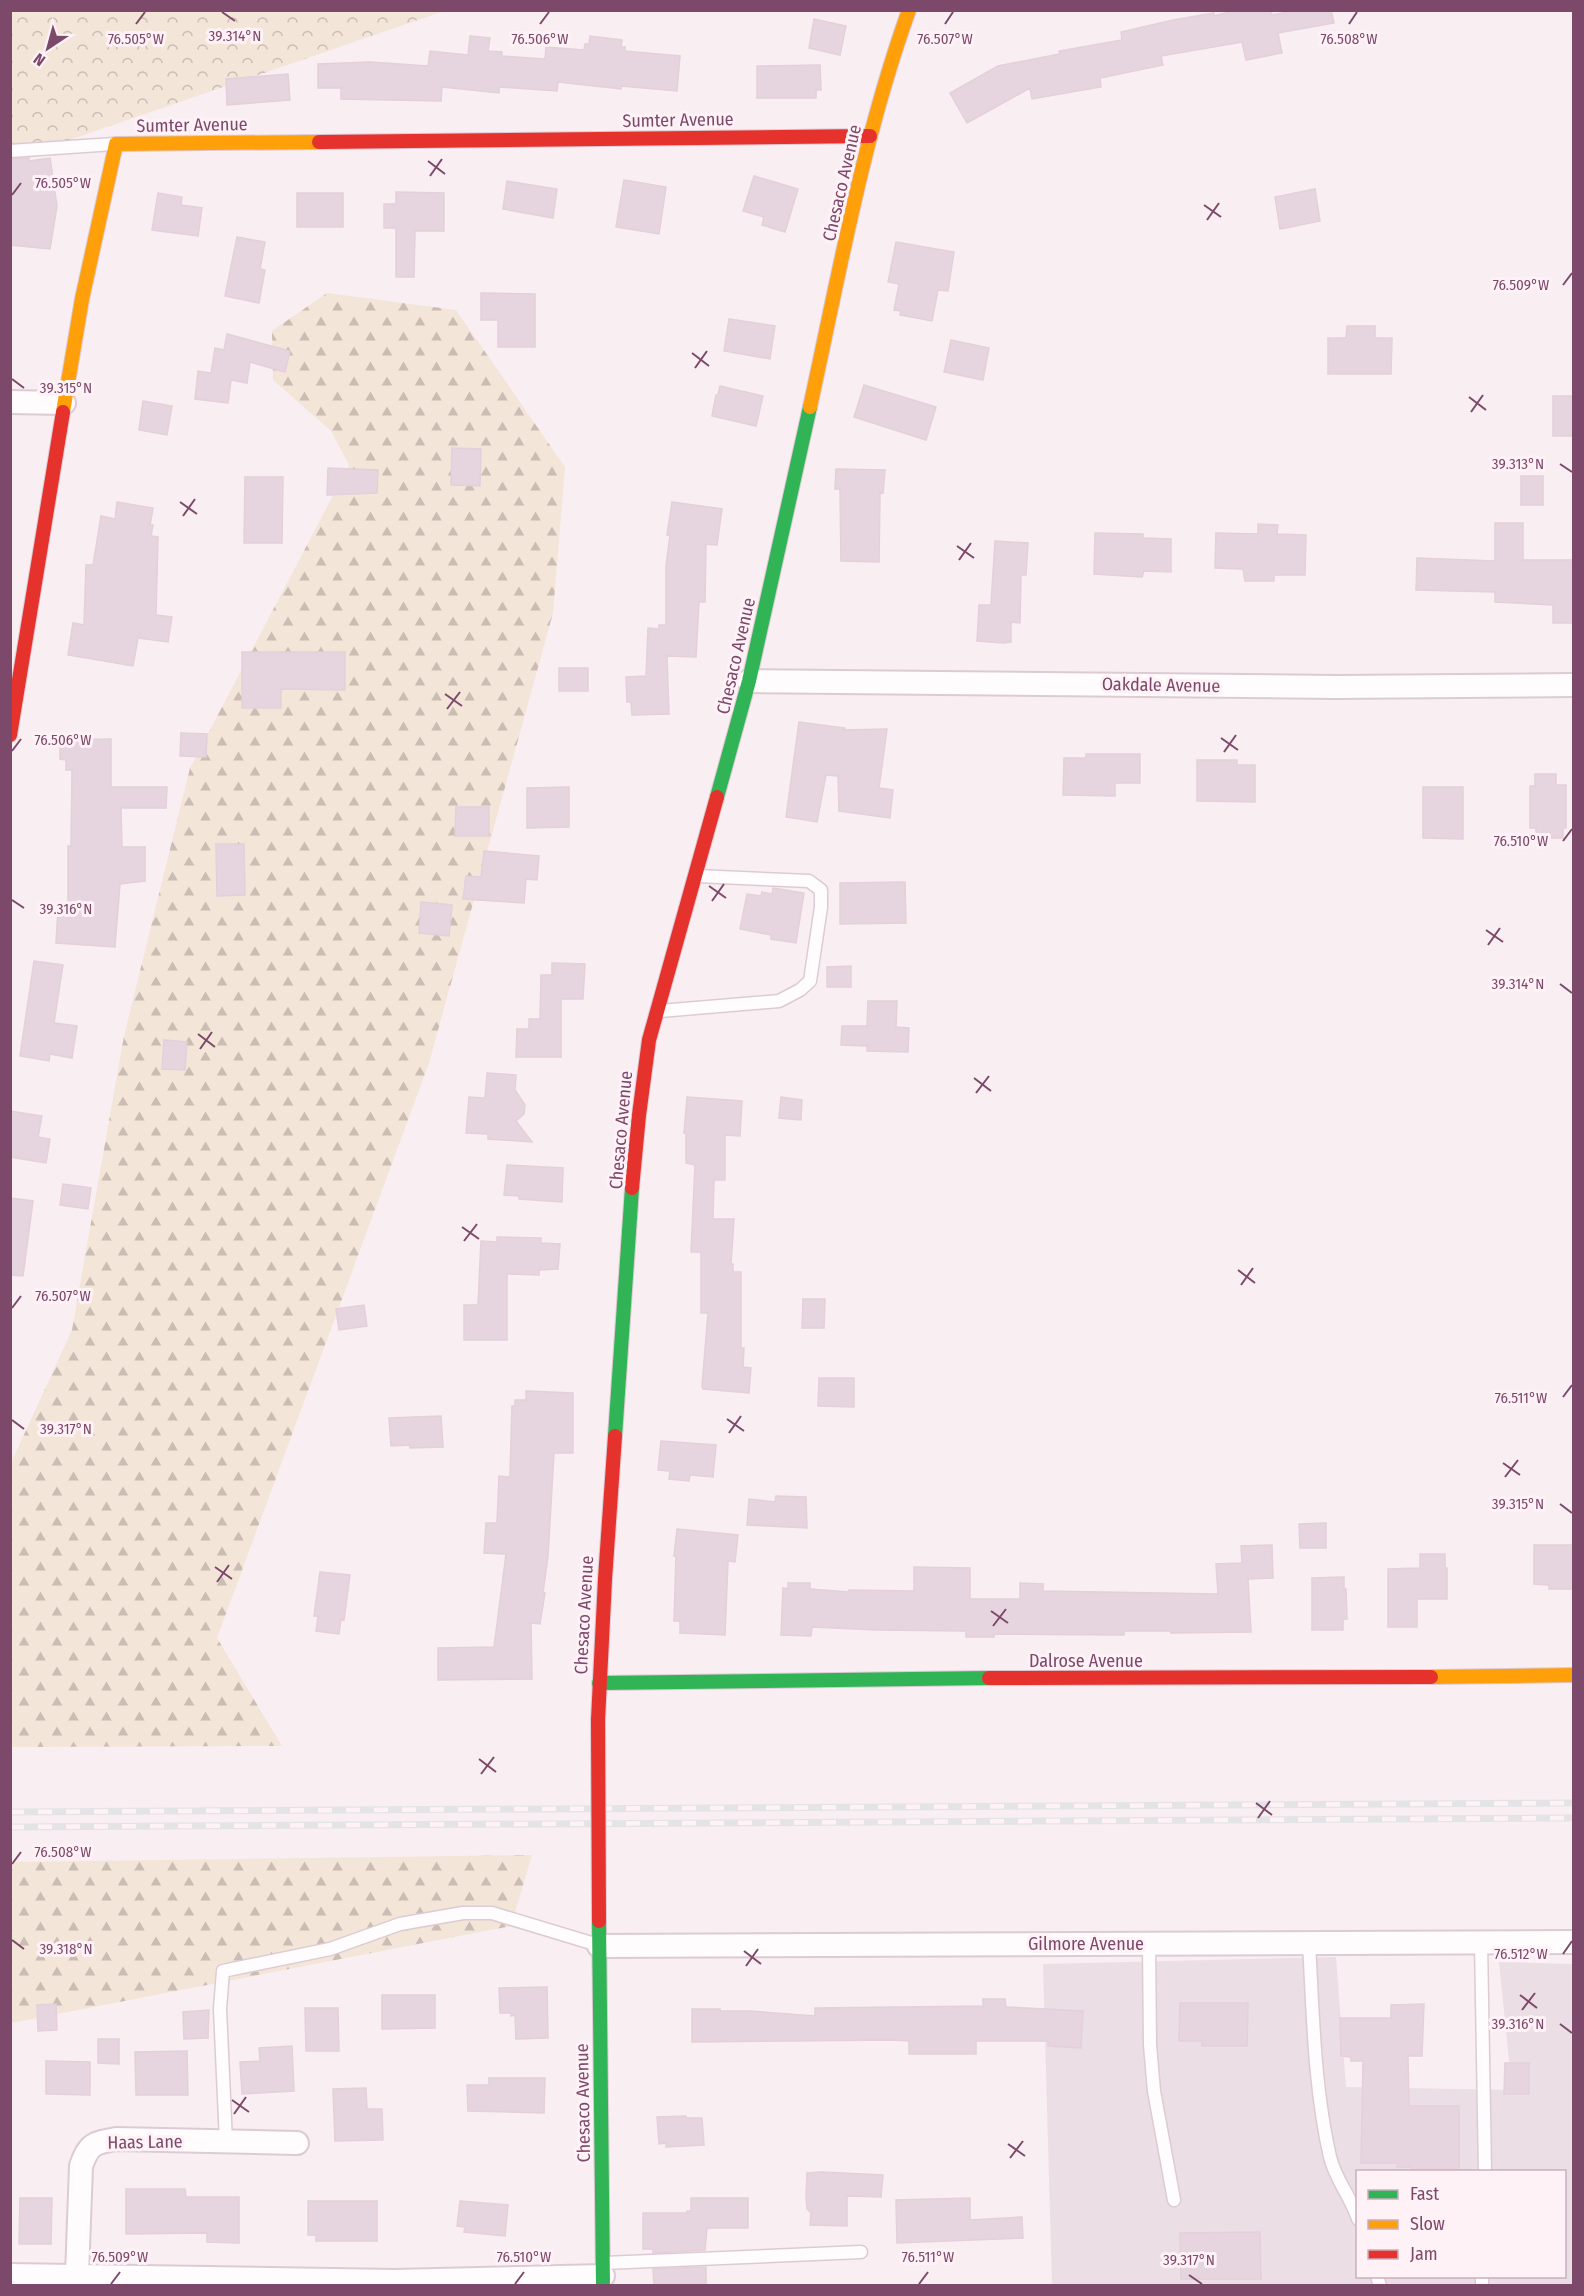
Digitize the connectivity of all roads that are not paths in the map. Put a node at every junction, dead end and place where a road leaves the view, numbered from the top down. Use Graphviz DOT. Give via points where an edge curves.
graph roads {
  1 [pos="909,10"];
  2 [pos="870,136"];
  3 [pos="116,144"];
  4 [pos="10,151"];
  5 [pos="10,402"];
  6 [pos="64,403"];
  7 [pos="749,681"];
  8 [pos="1574,685"];
  9 [pos="10,735"];
  10 [pos="694,876"];
  11 [pos="656,1011"];
  12 [pos="1574,1676"];
  13 [pos="599,1683"];
  14 [pos="1481,1942"];
  15 [pos="1574,1942"];
  16 [pos="1149,1943"];
  17 [pos="1309,1943"];
  18 [pos="599,1946"];
  19 [pos="226,2142"];
  20 [pos="297,2143"];
  21 [pos="1485,2170"];
  22 [pos="1174,2200"];
  23 [pos="1356,2214"];
  24 [pos="861,2252"];
  25 [pos="10,2275"];
  26 [pos="603,2275"];
  27 [pos="77,2276"];
  1 -- 2 [label="street, Chesaco Avenue"];
  2 -- 3 [label="street, Sumter Avenue"];
  2 -- 7 [label="street, Chesaco Avenue"];
  3 -- 4 [label="lane"];
  3 -- 6 [label="street, Sumter Avenue"];
  5 -- 6 [label="street"];
  6 -- 9 [label="street, Sumter Avenue"];
  7 -- 8 [label="street, Oakdale Avenue" via="1336,687"];
  7 -- 10 [label="street, Chesaco Avenue"];
  10 -- 11 [label="street, Chesaco Avenue"];
  10 -- 11 [label="lane" via="809,881 821,890 810,981 779,1001"];
  11 -- 13 [label="street, Chesaco Avenue" via="636,1146"];
  12 -- 13 [label="street, Dalrose Avenue"];
  13 -- 18 [label="street, Chesaco Avenue, bridge"];
  14 -- 15 [label="street, Gilmore Avenue"];
  14 -- 17 [label="street, Gilmore Avenue"];
  14 -- 21 [label="lane"];
  16 -- 17 [label="street, Gilmore Avenue"];
  16 -- 18 [label="street, Gilmore Avenue"];
  16 -- 22 [label="lane" via="1150,2045"];
  17 -- 23 [label="lane" via="1323,2121 1330,2159"];
  18 -- 19 [label="lane" via="492,1913 464,1913 400,1924 330,1949 223,1971 220,2009"];
  18 -- 26 [label="street, Chesaco Avenue"];
  19 -- 20 [label="street, Haas Lane"];
  19 -- 27 [label="street, Haas Lane" via="116,2139 93,2144 81,2166"];
  24 -- 26 [label="lane"];
  25 -- 27 [label="street"];
  26 -- 27 [label="street" via="395,2281"];
}
